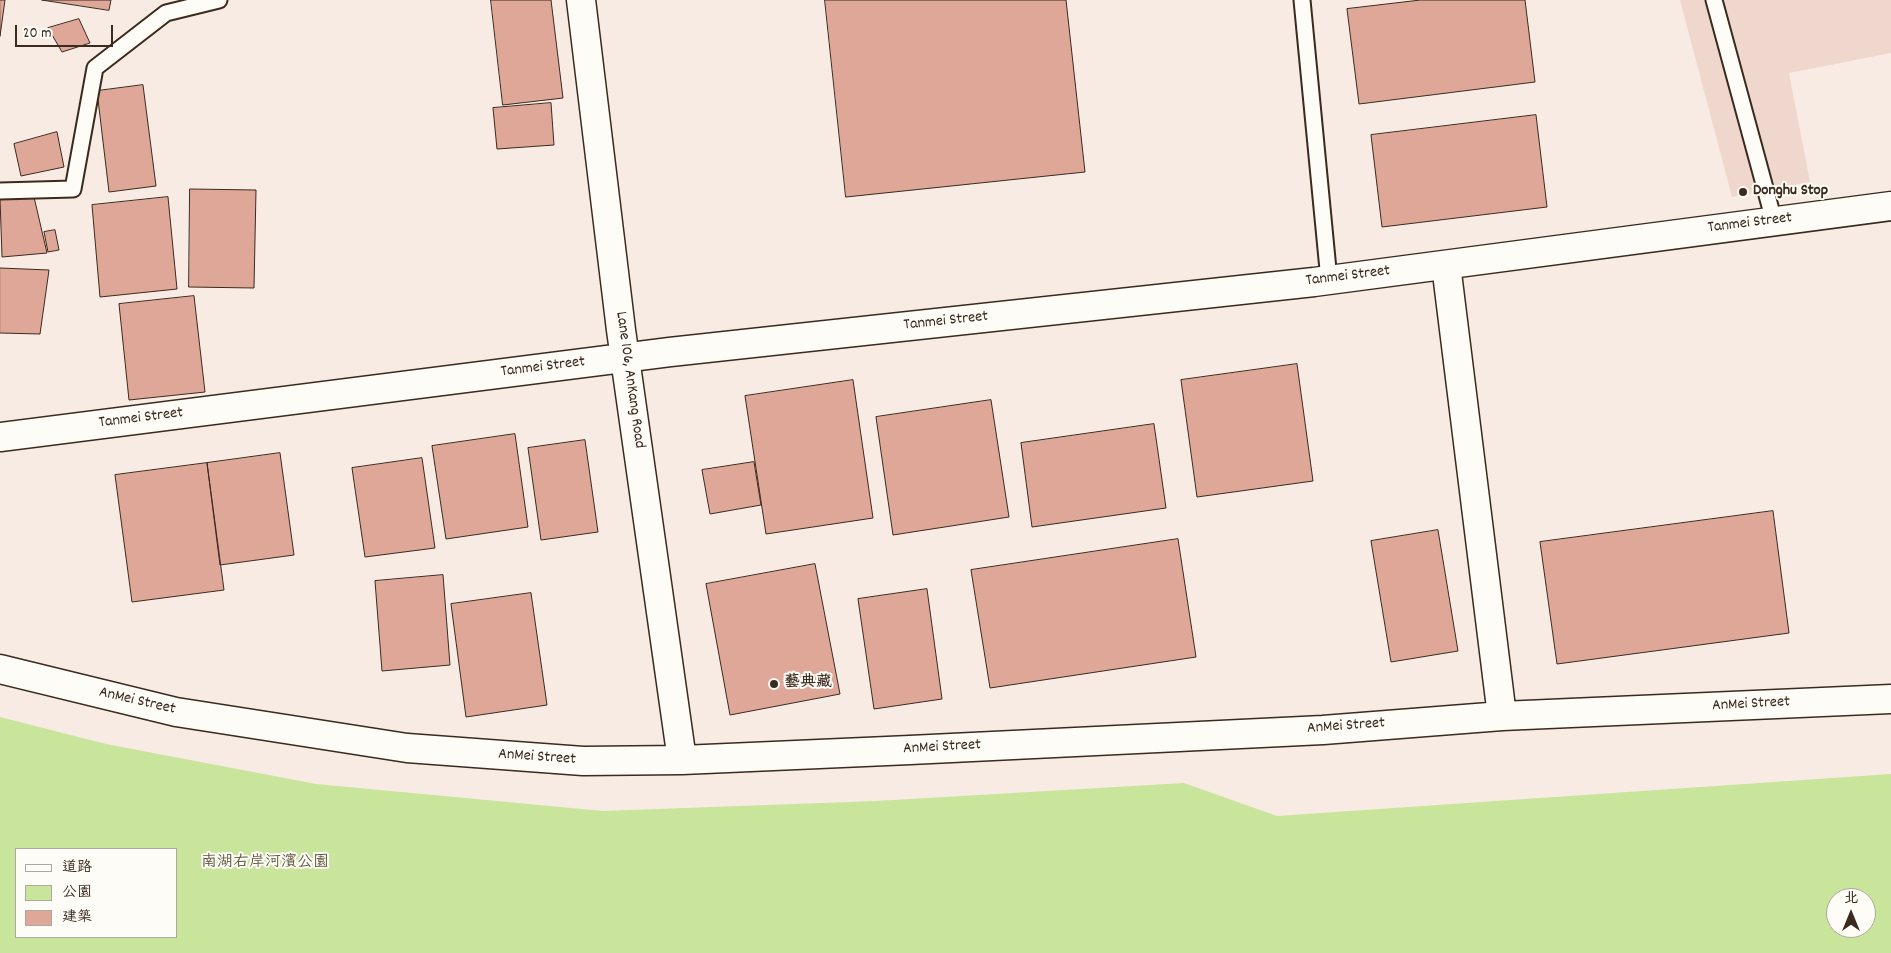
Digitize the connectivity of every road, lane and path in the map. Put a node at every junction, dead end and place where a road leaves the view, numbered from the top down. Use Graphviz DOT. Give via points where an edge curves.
graph roads {
  1 [pos="218,0"];
  2 [pos="581,0"];
  3 [pos="1302,0"];
  4 [pos="1714,0"];
  5 [pos="0,191"];
  6 [pos="1891,206"];
  7 [pos="1774,221"];
  8 [pos="1446,265"];
  9 [pos="1328,280"];
  10 [pos="625,358"];
  11 [pos="0,437"];
  12 [pos="0,669"];
  13 [pos="1891,699"];
  14 [pos="1502,716"];
  15 [pos="682,760"];
  1 -- 5 [label="lane" via="166,13 95,68 73,189"];
  2 -- 10 [label="street, Lane 106, AnKang Road"];
  3 -- 9 [label="lane"];
  4 -- 7 [label="lane"];
  6 -- 7 [label="street, Tanmei Street"];
  7 -- 8 [label="street, Tanmei Street"];
  8 -- 9 [label="street, Tanmei Street"];
  8 -- 14 [label="street"];
  9 -- 10 [label="street, Tanmei Street"];
  10 -- 11 [label="street, Tanmei Street"];
  10 -- 15 [label="street, Lane 106, AnKang Road"];
  12 -- 15 [label="street, AnMei Street" via="176,712 407,748 583,761"];
  13 -- 14 [label="street, AnMei Street"];
  14 -- 15 [label="street, AnMei Street" via="1323,730"];
}
